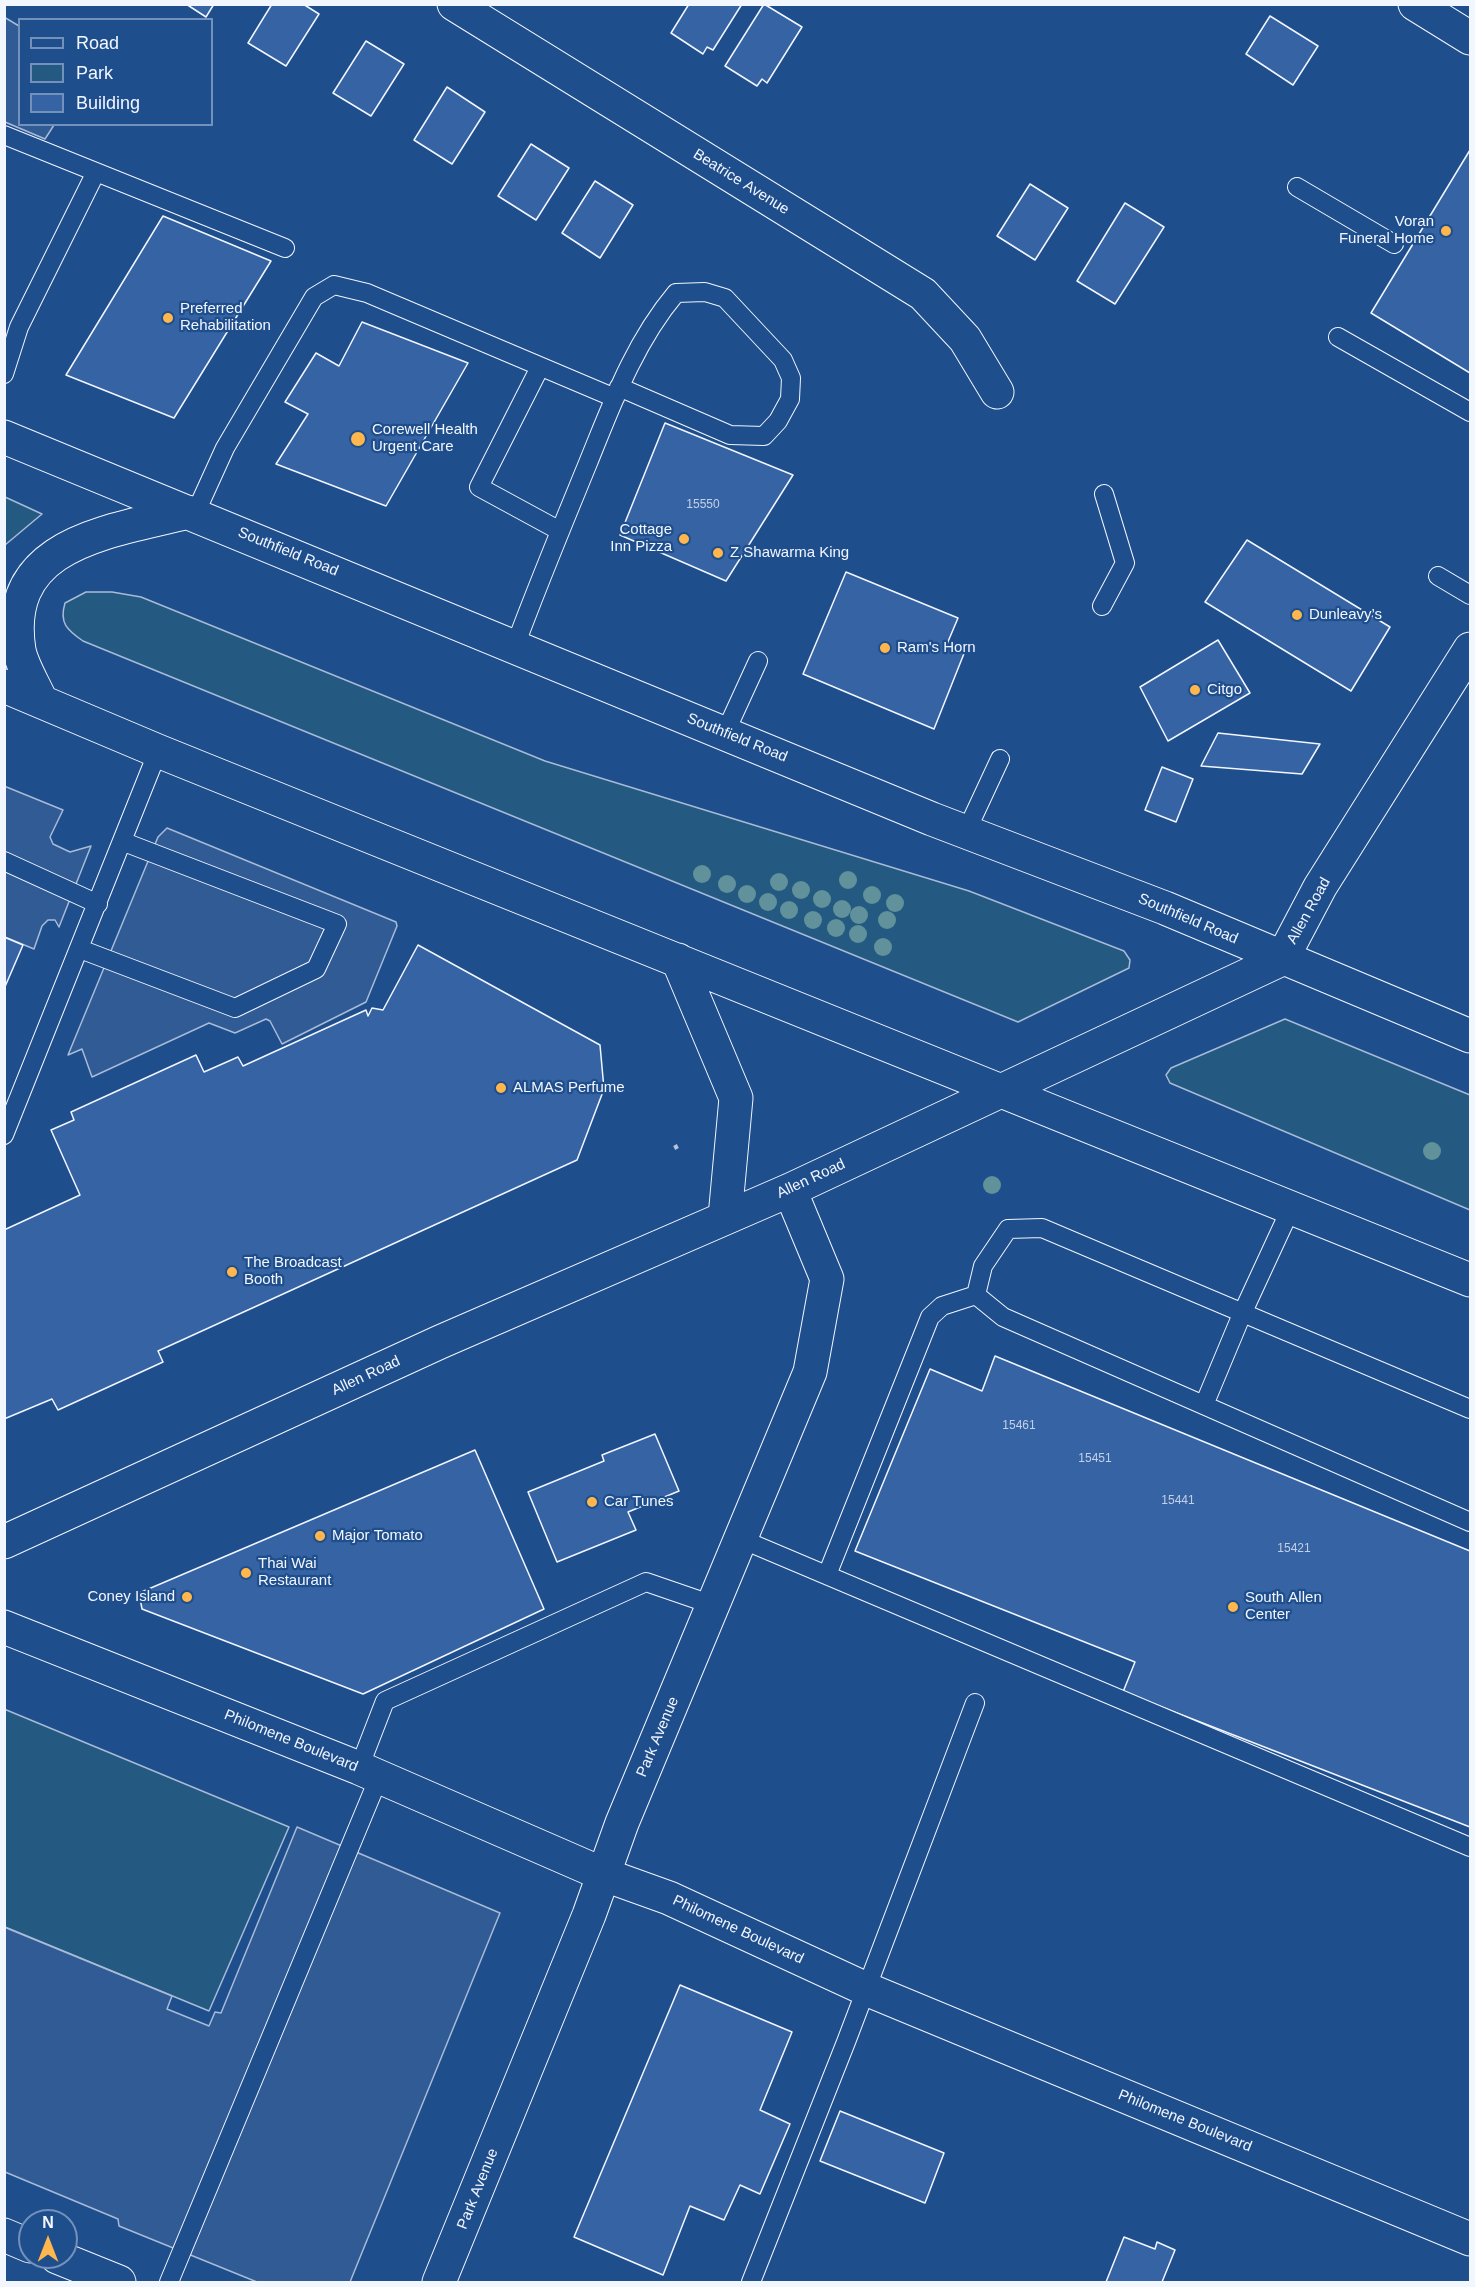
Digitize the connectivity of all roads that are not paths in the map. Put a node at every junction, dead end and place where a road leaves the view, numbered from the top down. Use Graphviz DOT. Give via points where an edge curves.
graph roads {
  1 [pos="454,4"];
  2 [pos="1415,4"];
  3 [pos="1470,38"];
  4 [pos="4,135"];
  5 [pos="96,172"];
  6 [pos="1297,187"];
  7 [pos="1394,244"];
  8 [pos="285,248"];
  9 [pos="1338,337"];
  10 [pos="540,367"];
  11 [pos="4,374"];
  12 [pos="997,392"];
  13 [pos="617,393"];
  14 [pos="1470,412"];
  15 [pos="4,437"];
  16 [pos="1104,494"];
  17 [pos="191,513"];
  18 [pos="560,531"];
  19 [pos="1437,576"];
  20 [pos="1470,595"];
  21 [pos="1102,606"];
  22 [pos="515,646"];
  23 [pos="1470,649"];
  24 [pos="758,661"];
  25 [pos="4,686"];
  26 [pos="40,701"];
  27 [pos="726,733"];
  28 [pos="159,751"];
  29 [pos="1000,759"];
  30 [pos="966,832"];
  31 [pos="124,842"];
  32 [pos="4,861"];
  33 [pos="98,904"];
  34 [pos="80,949"];
  35 [pos="1282,959"];
  36 [pos="678,960"];
  37 [pos="1470,1036"];
  38 [pos="1000,1090"];
  39 [pos="4,1135"];
  40 [pos="790,1190"];
  41 [pos="1292,1208"];
  42 [pos="726,1218"];
  43 [pos="1470,1280"];
  44 [pos="976,1295"];
  45 [pos="1242,1314"];
  46 [pos="1204,1405"];
  47 [pos="1470,1409"];
  48 [pos="1470,1522"];
  49 [pos="741,1539"];
  50 [pos="4,1542"];
  51 [pos="827,1575"];
  52 [pos="713,1605"];
  53 [pos="4,1627"];
  54 [pos="975,1703"];
  55 [pos="369,1772"];
  56 [pos="1470,1847"];
  57 [pos="604,1875"];
  58 [pos="866,1989"];
  59 [pos="4,2235"];
  60 [pos="1470,2239"];
  61 [pos="18,2241"];
  62 [pos="78,2266"];
  63 [pos="118,2283"];
  64 [pos="169,2283"];
  65 [pos="440,2283"];
  66 [pos="751,2283"];
  1 -- 12 [label="main road, Beatrice Avenue" via="923,294 965,339"];
  2 -- 3 [label="main road"];
  4 -- 5 [label="lane"];
  5 -- 8 [label="lane"];
  5 -- 11 [label="lane" via="19,327"];
  6 -- 7 [label="lane"];
  9 -- 14 [label="lane"];
  10 -- 13 [label="lane"];
  10 -- 17 [label="lane" via="367,293 334,285 314,297"];
  10 -- 18 [label="lane" via="479,487"];
  13 -- 13 [label="lane" via="655,318 676,293 705,292 726,298 783,360 791,378 790,399 764,436 730,435"];
  13 -- 18 [label="lane"];
  15 -- 17 [label="main road, Southfield Road"];
  16 -- 21 [label="lane" via="1125,563"];
  17 -- 22 [label="main road, Southfield Road"];
  17 -- 26 [label="main road" via="77,541 32,576 23,593 20,651"];
  18 -- 22 [label="lane"];
  19 -- 20 [label="lane"];
  22 -- 27 [label="main road, Southfield Road"];
  23 -- 35 [label="main road, Allen Road" via="1320,887"];
  24 -- 27 [label="lane"];
  25 -- 26 [label="main road"];
  26 -- 28 [label="main road"];
  27 -- 30 [label="main road, Southfield Road"];
  28 -- 31 [label="lane"];
  28 -- 36 [label="main road"];
  29 -- 30 [label="lane"];
  30 -- 35 [label="main road, Southfield Road" via="1165,908"];
  31 -- 33 [label="lane"];
  31 -- 34 [label="lane" via="337,924 316,969 235,1008"];
  32 -- 33 [label="lane"];
  33 -- 34 [label="lane"];
  34 -- 39 [label="lane"];
  35 -- 37 [label="main road, Southfield Road"];
  35 -- 38 [label="main road, Allen Road"];
  36 -- 38 [label="main road"];
  36 -- 42 [label="main road" via="736,1098"];
  38 -- 40 [label="main road, Allen Road"];
  38 -- 41 [label="main road"];
  40 -- 42 [label="main road, Allen Road"];
  40 -- 49 [label="main road, Park Avenue" via="827,1279 810,1372"];
  41 -- 43 [label="main road"];
  41 -- 45 [label="lane"];
  42 -- 50 [label="main road, Allen Road" via="451,1338"];
  44 -- 45 [label="lane" via="983,1266 1008,1229 1042,1228"];
  44 -- 46 [label="lane" via="1004,1317"];
  44 -- 51 [label="lane" via="942,1306 930,1317"];
  45 -- 46 [label="lane"];
  45 -- 47 [label="lane"];
  46 -- 48 [label="lane"];
  49 -- 51 [label="lane"];
  49 -- 52 [label="main road, Park Avenue"];
  51 -- 56 [label="lane"];
  52 -- 55 [label="lane" via="646,1582 385,1701"];
  52 -- 57 [label="main road, Park Avenue"];
  53 -- 55 [label="main road, Philomene Boulevard"];
  54 -- 58 [label="lane"];
  55 -- 57 [label="main road, Philomene Boulevard"];
  55 -- 64 [label="lane"];
  57 -- 58 [label="main road, Philomene Boulevard" via="669,1898"];
  57 -- 65 [label="main road, Park Avenue"];
  58 -- 60 [label="main road, Philomene Boulevard"];
  58 -- 66 [label="lane"];
  59 -- 61 [label="main road"];
  62 -- 63 [label="main road"];
}
